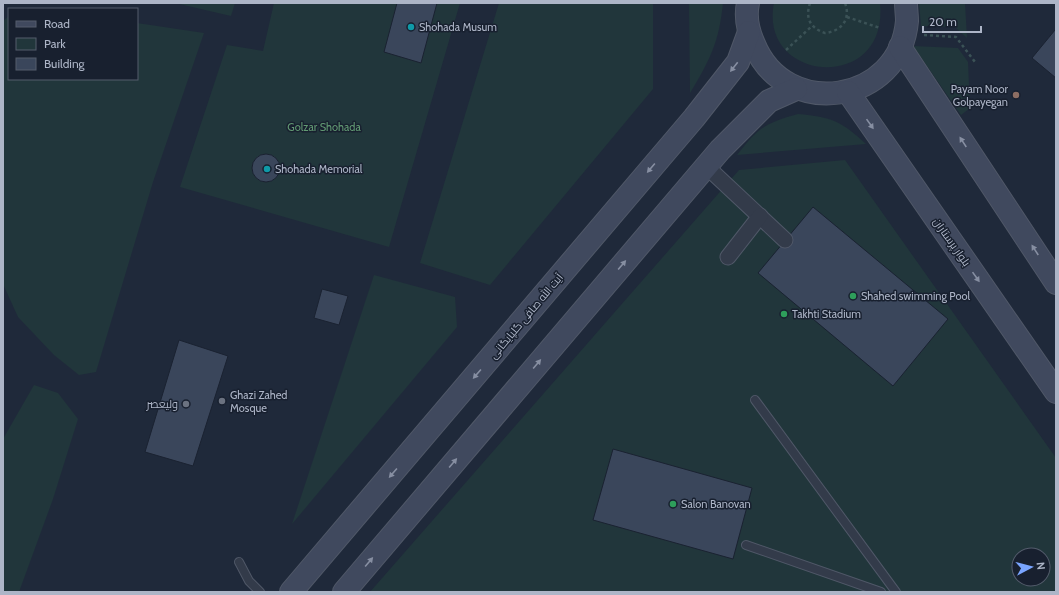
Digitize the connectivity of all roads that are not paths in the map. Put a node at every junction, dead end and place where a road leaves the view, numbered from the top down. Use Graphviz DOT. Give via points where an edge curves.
graph roads {
  1 [pos="748,3"];
  2 [pos="906,3"];
  3 [pos="749,32"];
  4 [pos="902,40"];
  5 [pos="796,89"];
  6 [pos="848,92"];
  7 [pos="706,166"];
  8 [pos="760,216"];
  9 [pos="785,240"];
  10 [pos="728,257"];
  11 [pos="1056,283"];
  12 [pos="1056,392"];
  13 [pos="755,400"];
  14 [pos="746,545"];
  15 [pos="239,562"];
  16 [pos="260,592"];
  17 [pos="291,592"];
  18 [pos="344,592"];
  19 [pos="881,592"];
  20 [pos="896,592"];
  1 -- 3 [label="main road"];
  2 -- 4 [label="main road" via="907,21"];
  3 -- 5 [label="main road" via="758,56 775,75"];
  3 -- 17 [label="main road, آیت الله صافی گلپایگانی, one-way" via="738,62 694,118"];
  4 -- 6 [label="main road" via="888,67 869,83"];
  11 -- 4 [label="main road, one-way"];
  5 -- 6 [label="main road" via="822,95"];
  5 -- 7 [label="main road" via="769,101"];
  6 -- 12 [label="main road, بلوار پرستاران, one-way"];
  7 -- 8 [label="street"];
  18 -- 7 [label="main road, one-way"];
  8 -- 9 [label="street"];
  8 -- 10 [label="street"];
  13 -- 20 [label="lane"];
  14 -- 19 [label="lane"];
  15 -- 16 [label="lane" via="249,581"];
}
